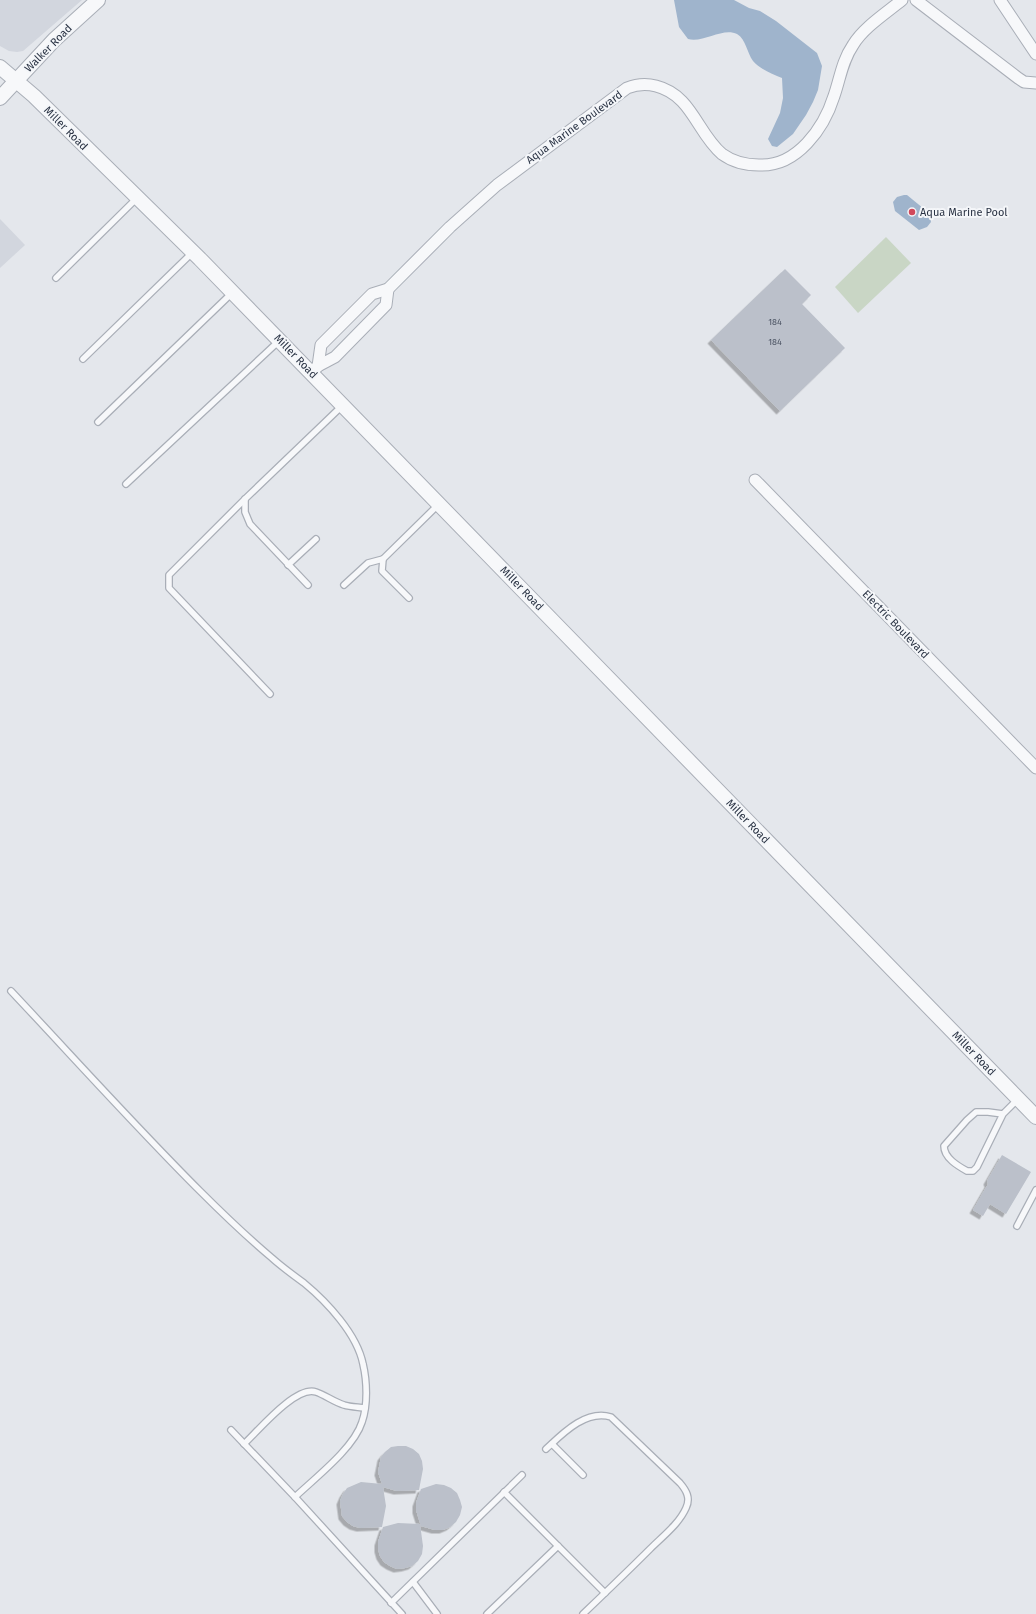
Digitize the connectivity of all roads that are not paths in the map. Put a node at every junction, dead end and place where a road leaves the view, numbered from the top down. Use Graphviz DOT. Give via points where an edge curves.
graph roads {
  1 [pos="98,0"];
  2 [pos="902,0"];
  3 [pos="916,0"];
  4 [pos="1000,0"];
  5 [pos="1036,54"];
  6 [pos="0,67"];
  7 [pos="15,80"];
  8 [pos="1036,83"];
  9 [pos="0,98"];
  10 [pos="137,198"];
  11 [pos="193,251"];
  12 [pos="56,278"];
  13 [pos="388,289"];
  14 [pos="233,292"];
  15 [pos="280,340"];
  16 [pos="83,360"];
  17 [pos="315,369"];
  18 [pos="343,405"];
  19 [pos="98,422"];
  20 [pos="755,480"];
  21 [pos="126,484"];
  22 [pos="245,499"];
  23 [pos="439,503"];
  24 [pos="316,539"];
  25 [pos="383,560"];
  26 [pos="288,565"];
  27 [pos="308,585"];
  28 [pos="344,585"];
  29 [pos="408,598"];
  30 [pos="270,694"];
  31 [pos="1036,768"];
  32 [pos="11,991"];
  33 [pos="1018,1099"];
  34 [pos="1003,1114"];
  35 [pos="1036,1117"];
  36 [pos="1036,1190"];
  37 [pos="1017,1226"];
  38 [pos="365,1408"];
  39 [pos="231,1430"];
  40 [pos="244,1444"];
  41 [pos="552,1444"];
  42 [pos="546,1449"];
  43 [pos="522,1475"];
  44 [pos="584,1475"];
  45 [pos="504,1492"];
  46 [pos="295,1497"];
  47 [pos="558,1546"];
  48 [pos="413,1582"];
  49 [pos="605,1593"];
  50 [pos="392,1603"];
  51 [pos="402,1614"];
  52 [pos="437,1614"];
  53 [pos="487,1614"];
  54 [pos="583,1614"];
  1 -- 7 [label="street, Walker Road"];
  2 -- 13 [label="street, Aqua Marine Boulevard" via="856,40 845,61 822,124 807,144 787,159 762,165 735,161 719,150 676,95 650,84 634,85 608,101 497,185 450,227"];
  3 -- 8 [label="street" via="1018,78 1024,82"];
  4 -- 5 [label="street"];
  6 -- 7 [label="street, Miller Road"];
  7 -- 9 [label="street, Walker Road"];
  7 -- 10 [label="street, Miller Road"];
  10 -- 11 [label="street, Miller Road"];
  10 -- 12 [label="lane"];
  11 -- 14 [label="street, Miller Road"];
  11 -- 16 [label="lane"];
  13 -- 17 [label="street" via="386,305 335,358"];
  13 -- 17 [label="street, Aqua Marine Boulevard" via="372,294 321,345"];
  14 -- 15 [label="street, Miller Road"];
  14 -- 19 [label="lane"];
  15 -- 17 [label="street, Miller Road"];
  15 -- 21 [label="lane"];
  17 -- 18 [label="street, Miller Road"];
  18 -- 22 [label="lane"];
  18 -- 23 [label="street, Miller Road"];
  20 -- 31 [label="street, Electric Boulevard"];
  22 -- 26 [label="lane" via="250,524"];
  22 -- 30 [label="lane" via="170,575 169,588"];
  23 -- 25 [label="lane"];
  23 -- 33 [label="street, Miller Road"];
  24 -- 26 [label="lane"];
  25 -- 28 [label="lane" via="368,562"];
  25 -- 29 [label="lane" via="382,571"];
  26 -- 27 [label="lane"];
  32 -- 38 [label="lane" via="199,1190 244,1234 305,1284 333,1312 355,1341 363,1364"];
  33 -- 34 [label="lane"];
  33 -- 35 [label="street, Miller Road"];
  34 -- 34 [label="lane" via="979,1111 973,1114 944,1146 950,1158 967,1171 973,1171 981,1161"];
  36 -- 37 [label="lane"];
  38 -- 40 [label="lane" via="344,1405 315,1391 306,1391 288,1402"];
  38 -- 46 [label="lane" via="362,1422 348,1446"];
  39 -- 40 [label="lane"];
  40 -- 46 [label="lane"];
  41 -- 42 [label="lane"];
  41 -- 44 [label="lane"];
  41 -- 49 [label="lane" via="581,1421 604,1414 611,1417 686,1491 687,1507 681,1517"];
  43 -- 45 [label="lane"];
  45 -- 47 [label="lane"];
  45 -- 48 [label="lane"];
  46 -- 50 [label="lane"];
  47 -- 49 [label="lane"];
  47 -- 53 [label="lane"];
  48 -- 50 [label="lane"];
  48 -- 52 [label="lane"];
  49 -- 54 [label="lane"];
  50 -- 51 [label="lane"];
}
